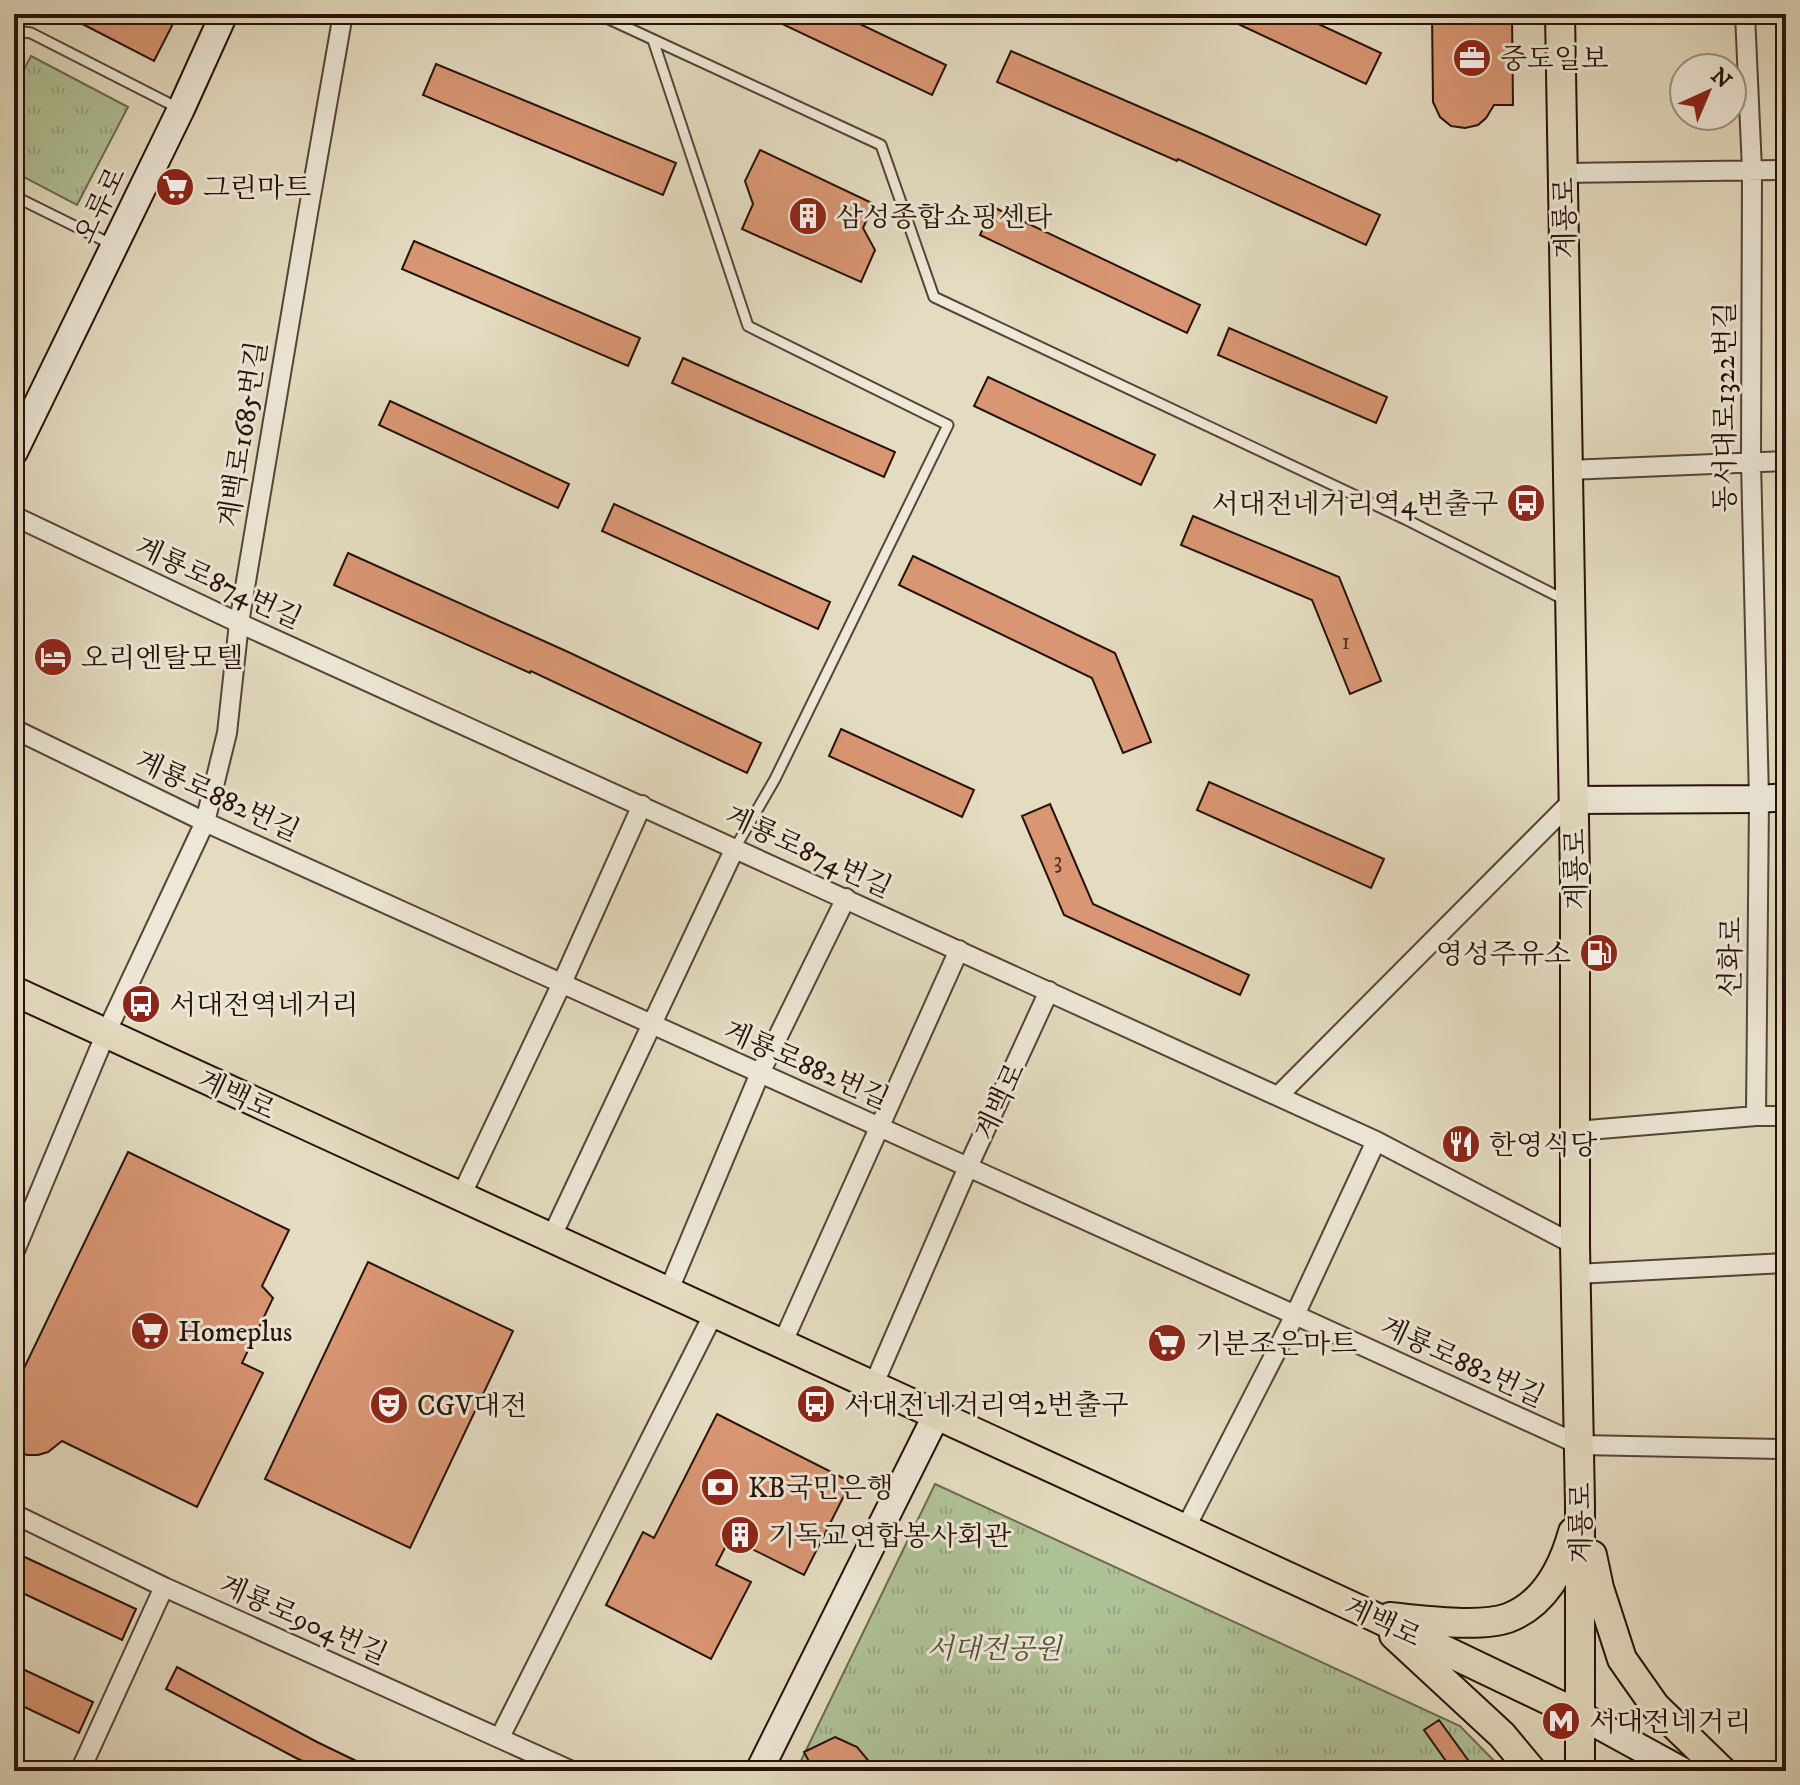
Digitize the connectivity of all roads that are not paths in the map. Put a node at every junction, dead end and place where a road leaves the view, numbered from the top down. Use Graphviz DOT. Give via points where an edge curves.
graph roads {
  1 [pos="224,14"];
  2 [pos="343,14"];
  3 [pos="598,14"];
  4 [pos="1560,14"];
  5 [pos="1745,14"];
  6 [pos="14,34"];
  7 [pos="653,40"];
  8 [pos="181,109"];
  9 [pos="1752,170"];
  10 [pos="1786,170"];
  11 [pos="1563,173"];
  12 [pos="14,196"];
  13 [pos="115,245"];
  14 [pos="21,419"];
  15 [pos="14,452"];
  16 [pos="1786,461"];
  17 [pos="1751,462"];
  18 [pos="1568,470"];
  19 [pos="14,516"];
  20 [pos="1570,603"];
  21 [pos="239,623"];
  22 [pos="14,729"];
  23 [pos="1786,797"];
  24 [pos="1759,799"];
  25 [pos="1573,800"];
  26 [pos="642,805"];
  27 [pos="205,822"];
  28 [pos="735,848"];
  29 [pos="846,898"];
  30 [pos="959,950"];
  31 [pos="562,983"];
  32 [pos="14,991"];
  33 [pos="1049,991"];
  34 [pos="652,1024"];
  35 [pos="106,1033"];
  36 [pos="760,1073"];
  37 [pos="1278,1096"];
  38 [pos="1756,1116"];
  39 [pos="1786,1116"];
  40 [pos="879,1127"];
  41 [pos="1576,1131"];
  42 [pos="1376,1141"];
  43 [pos="968,1167"];
  44 [pos="461,1196"];
  45 [pos="551,1238"];
  46 [pos="1575,1245"];
  47 [pos="14,1253"];
  48 [pos="1786,1263"];
  49 [pos="1576,1274"];
  50 [pos="668,1292"];
  51 [pos="714,1313"];
  52 [pos="1295,1315"];
  53 [pos="782,1344"];
  54 [pos="873,1386"];
  55 [pos="936,1416"];
  56 [pos="1580,1445"];
  57 [pos="1786,1449"];
  58 [pos="1580,1504"];
  59 [pos="14,1514"];
  60 [pos="1185,1529"];
  61 [pos="164,1587"];
  62 [pos="1373,1616"];
  63 [pos="1580,1715"];
  64 [pos="500,1737"];
  65 [pos="80,1771"];
  66 [pos="572,1771"];
  67 [pos="759,1771"];
  68 [pos="1532,1771"];
  69 [pos="1580,1771"];
  70 [pos="1682,1771"];
  71 [pos="1722,1771"];
  1 -- 8 [label="main road, 오류로"];
  2 -- 21 [label="street, 계백로1685번길"];
  3 -- 7 [label="lane"];
  4 -- 11 [label="main road, 계룡로"];
  5 -- 9 [label="street, 동서대로1322번길"];
  6 -- 8 [label="lane" via="31,33"];
  7 -- 20 [label="lane" via="881,145 934,297 1405,519"];
  7 -- 28 [label="lane" via="748,326 948,425 775,779"];
  8 -- 13 [label="main road, 오류로"];
  9 -- 10 [label="street"];
  9 -- 11 [label="street"];
  9 -- 17 [label="street, 동서대로1322번길"];
  11 -- 18 [label="main road, 계룡로"];
  12 -- 13 [label="lane"];
  13 -- 14 [label="main road, 오류로"];
  14 -- 15 [label="main road, 오류로"];
  16 -- 17 [label="street"];
  17 -- 18 [label="street"];
  17 -- 24 [label="street, 동서대로1322번길"];
  18 -- 20 [label="main road, 계룡로"];
  19 -- 21 [label="street, 계룡로874번길"];
  20 -- 25 [label="main road, 계룡로"];
  21 -- 26 [label="street, 계룡로874번길"];
  21 -- 27 [label="street, 계백로1685번길" via="227,733"];
  22 -- 27 [label="street, 계룡로882번길"];
  23 -- 24 [label="main road"];
  24 -- 25 [label="main road"];
  24 -- 38 [label="street, 선화로"];
  25 -- 37 [label="street, 계룡로"];
  25 -- 41 [label="main road, 계룡로"];
  26 -- 28 [label="street, 계룡로874번길"];
  26 -- 31 [label="street"];
  27 -- 31 [label="street, 계룡로882번길"];
  27 -- 35 [label="street, 계백로1685번길"];
  28 -- 29 [label="street, 계룡로874번길"];
  28 -- 34 [label="street"];
  29 -- 30 [label="street, 계룡로874번길"];
  29 -- 36 [label="street"];
  30 -- 33 [label="street, 계룡로874번길"];
  30 -- 40 [label="street"];
  31 -- 34 [label="street, 계룡로882번길"];
  31 -- 44 [label="street"];
  32 -- 35 [label="main road, 계백로"];
  33 -- 37 [label="street, 계룡로874번길"];
  33 -- 43 [label="street, 계백로"];
  34 -- 36 [label="street, 계룡로882번길"];
  34 -- 45 [label="street"];
  35 -- 44 [label="main road, 계백로"];
  35 -- 47 [label="street, 계백로1685번길"];
  36 -- 40 [label="street, 계룡로882번길"];
  36 -- 50 [label="street"];
  37 -- 42 [label="street, 계룡로874번길"];
  38 -- 39 [label="street"];
  38 -- 41 [label="street"];
  40 -- 43 [label="street, 계룡로882번길"];
  40 -- 53 [label="street"];
  41 -- 46 [label="main road, 계룡로"];
  42 -- 46 [label="street, 계룡로874번길"];
  42 -- 52 [label="street"];
  43 -- 52 [label="street, 계룡로882번길"];
  43 -- 54 [label="street, 계백로"];
  44 -- 45 [label="main road, 계백로"];
  45 -- 50 [label="main road, 계백로"];
  46 -- 49 [label="main road, 계룡로"];
  48 -- 49 [label="street"];
  49 -- 56 [label="main road, 계룡로"];
  50 -- 51 [label="main road, 계백로"];
  51 -- 53 [label="main road, 계백로"];
  51 -- 64 [label="street"];
  52 -- 56 [label="street, 계룡로882번길"];
  52 -- 60 [label="street"];
  53 -- 54 [label="main road, 계백로"];
  54 -- 55 [label="main road, 계백로"];
  55 -- 60 [label="main road, 계백로"];
  55 -- 67 [label="main road"];
  56 -- 57 [label="street"];
  56 -- 58 [label="main road, 계룡로"];
  58 -- 62 [label="main road" via="1560,1570 1529,1606 1506,1618 1480,1622"];
  58 -- 63 [label="main road, 계룡로"];
  58 -- 71 [label="main road" via="1622,1659 1655,1706"];
  59 -- 61 [label="street, 계룡로904번길"];
  60 -- 62 [label="main road, 계백로"];
  61 -- 64 [label="street, 계룡로904번길"];
  61 -- 65 [label="street"];
  62 -- 63 [label="main road, 계백로"];
  62 -- 68 [label="main road" via="1502,1735"];
  63 -- 69 [label="main road, 계룡로"];
  63 -- 70 [label="main road"];
  64 -- 66 [label="street, 계룡로904번길"];
}
